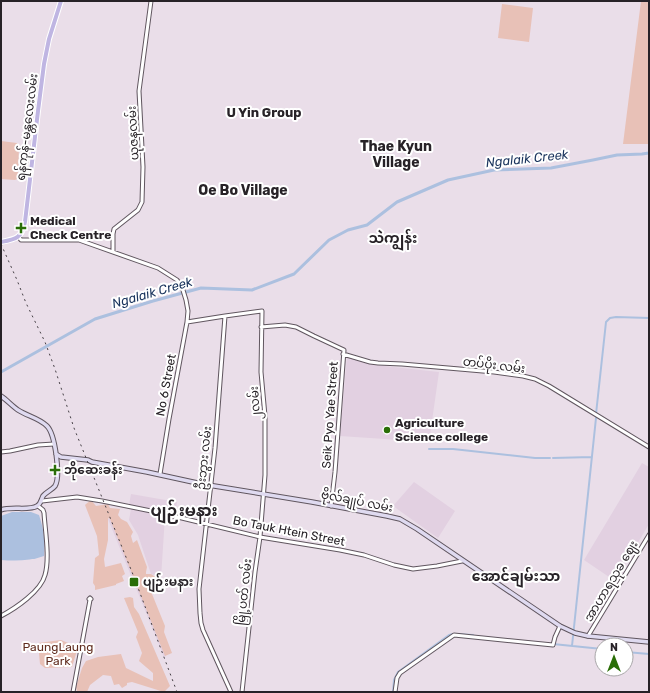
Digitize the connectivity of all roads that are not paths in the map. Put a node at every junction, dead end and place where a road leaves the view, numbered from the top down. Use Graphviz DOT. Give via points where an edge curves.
graph roads {
  1 [pos="61,1"];
  2 [pos="151,1"];
  3 [pos="19,237"];
  4 [pos="1,242"];
  5 [pos="113,252"];
  6 [pos="225,316"];
  7 [pos="187,322"];
  8 [pos="261,327"];
  9 [pos="344,352"];
  10 [pos="1,396"];
  11 [pos="54,444"];
  12 [pos="649,447"];
  13 [pos="1,452"];
  14 [pos="56,454"];
  15 [pos="160,474"];
  16 [pos="211,485"];
  17 [pos="264,494"];
  18 [pos="42,501"];
  19 [pos="38,506"];
  20 [pos="331,506"];
  21 [pos="1,510"];
  22 [pos="206,523"];
  23 [pos="649,535"];
  24 [pos="260,537"];
  25 [pos="462,561"];
  26 [pos="90,600"];
  27 [pos="1,616"];
  28 [pos="560,626"];
  29 [pos="588,636"];
  30 [pos="649,642"];
  31 [pos="73,692"];
  32 [pos="231,692"];
  33 [pos="242,692"];
  34 [pos="395,692"];
  1 -- 3 [label="main road, ရန်ကုန်-မန္တလေးလမ်း" via="49,39 43,70 25,222"];
  2 -- 5 [label="street, ယုဇနလမ်း" via="139,90 142,202 138,210 114,229"];
  3 -- 4 [label="main road"];
  3 -- 5 [label="street" via="21,240 79,240"];
  5 -- 7 [label="street, No 6 Street" via="158,268 177,280 186,300"];
  6 -- 7 [label="street"];
  6 -- 8 [label="street, ၂လမ်း" via="262,311"];
  6 -- 16 [label="street, ဦးဘွား လမ်း"];
  7 -- 15 [label="street, No 6 Street"];
  8 -- 9 [label="street, တပ်ပိုး လမ်း" via="296,327"];
  8 -- 17 [label="street, ၂လမ်း" via="261,372 266,432"];
  9 -- 12 [label="street, တပ်ပိုး လမ်း" via="372,362 494,372 535,379"];
  9 -- 20 [label="street, Seik Pyo Yae Street"];
  10 -- 11 [label="main road" via="18,410 48,427"];
  11 -- 13 [label="street"];
  11 -- 14 [label="main road"];
  14 -- 15 [label="main road, ဗိုလ်ချုပ် လမ်း" via="61,457"];
  14 -- 18 [label="main road" via="56,484 44,495"];
  15 -- 16 [label="main road, ဗိုလ်ချုပ် လမ်း"];
  16 -- 17 [label="main road, ဗိုလ်ချုပ် လမ်း"];
  16 -- 22 [label="street, ဦးဘွား လမ်း"];
  17 -- 20 [label="main road, ဗိုလ်ချုပ် လမ်း"];
  17 -- 24 [label="street, မြို့ပတ် လမ်း"];
  18 -- 19 [label="main road"];
  18 -- 22 [label="street, Bo Tauk Htein Street" via="77,497"];
  19 -- 21 [label="main road"];
  19 -- 27 [label="street" via="44,513 47,554 45,576 27,599"];
  20 -- 25 [label="main road, ဗိုလ်ချုပ် လမ်း" via="400,519"];
  22 -- 24 [label="street, Bo Tauk Htein Street"];
  22 -- 32 [label="street, ဦးဘွား လမ်း" via="199,589 201,623"];
  23 -- 29 [label="street, အာဟာရသုခ ဈေး"];
  24 -- 25 [label="street, Bo Tauk Htein Street" via="364,555 413,569"];
  24 -- 33 [label="street, မြို့ပတ် လမ်း"];
  25 -- 28 [label="main road, ဗိုလ်ချုပ် လမ်း"];
  26 -- 31 [label="street"];
  28 -- 29 [label="main road, ဗိုလ်ချုပ် လမ်း"];
  28 -- 34 [label="street" via="553,644 454,635 400,673"];
  29 -- 30 [label="main road, ဗိုလ်ချုပ် လမ်း"];
}
